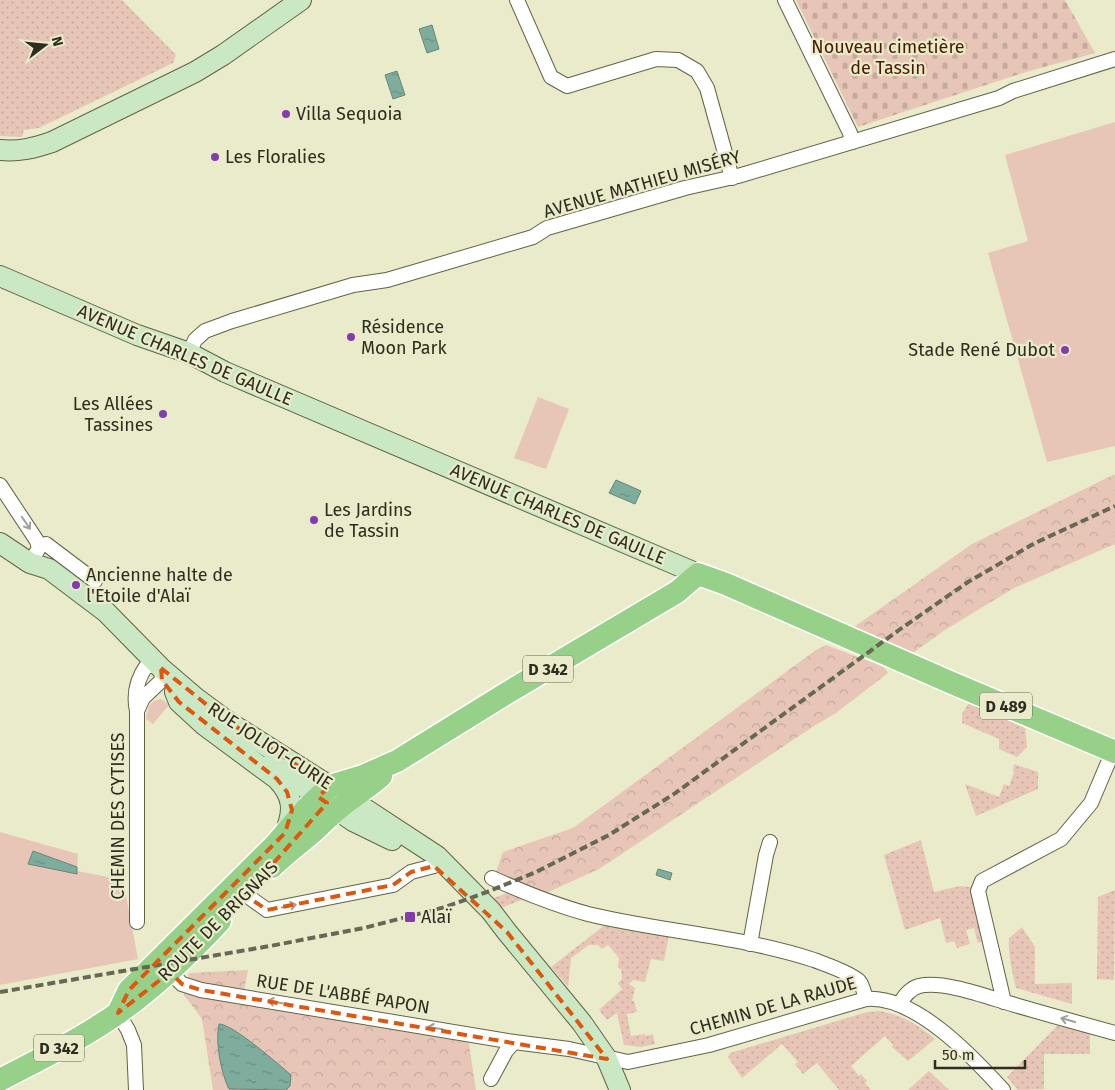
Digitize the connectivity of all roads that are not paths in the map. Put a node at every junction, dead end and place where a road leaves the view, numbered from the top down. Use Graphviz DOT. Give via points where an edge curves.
graph roads {
  1 [pos="301,0"];
  2 [pos="518,0"];
  3 [pos="785,0"];
  4 [pos="1115,59"];
  5 [pos="852,142"];
  6 [pos="0,150"];
  7 [pos="732,178"];
  8 [pos="0,276"];
  9 [pos="188,354"];
  10 [pos="0,485"];
  11 [pos="0,543"];
  12 [pos="35,554"];
  13 [pos="698,574"];
  14 [pos="95,581"];
  15 [pos="161,676"];
  16 [pos="137,711"];
  17 [pos="1114,751"];
  18 [pos="332,799"];
  19 [pos="770,842"];
  20 [pos="285,844"];
  21 [pos="434,866"];
  22 [pos="492,878"];
  23 [pos="246,895"];
  24 [pos="137,922"];
  25 [pos="507,932"];
  26 [pos="750,944"];
  27 [pos="170,972"];
  28 [pos="866,998"];
  29 [pos="1004,1002"];
  30 [pos="900,1004"];
  31 [pos="118,1013"];
  32 [pos="1115,1033"];
  33 [pos="514,1042"];
  34 [pos="607,1059"];
  35 [pos="491,1079"];
  36 [pos="0,1080"];
  37 [pos="136,1090"];
  38 [pos="620,1090"];
  39 [pos="1003,1090"];
  1 -- 6 [label="main road" via="186,77 45,144 31,149"];
  2 -- 7 [label="street" via="551,77 567,86 656,59 678,60 697,70 708,88"];
  3 -- 5 [label="street"];
  4 -- 5 [label="street, AVENUE MATHIEU MISÉRY"];
  5 -- 7 [label="street, AVENUE MATHIEU MISÉRY"];
  7 -- 9 [label="street, AVENUE MATHIEU MISÉRY" via="685,188 556,225 533,237 387,280 353,284 232,321 205,331 195,340"];
  8 -- 9 [label="main road, AVENUE CHARLES DE GAULLE / D 489"];
  9 -- 13 [label="main road, AVENUE CHARLES DE GAULLE / D 489"];
  10 -- 12 [label="street, RUE JOLIOT-CURIE, one-way" via="37,541"];
  11 -- 12 [label="main road"];
  12 -- 14 [label="street" via="46,544"];
  12 -- 15 [label="main road, RUE JOLIOT-CURIE" via="43,578 82,603"];
  13 -- 17 [label="main road, AVENUE CHARLES DE GAULLE / D 489"];
  13 -- 18 [label="main road, ROUTE DE BRIGNAIS / D 342" via="677,592 397,761 363,776"];
  15 -- 16 [label="street, CHEMIN DES CYTISES"];
  15 -- 16 [label="street, CHEMIN DES CYTISES" via="138,676"];
  15 -- 18 [label="main road, RUE JOLIOT-CURIE" via="196,698"];
  15 -- 18 [label="main road, RUE JOLIOT-CURIE" via="218,727"];
  15 -- 20 [label="main road, RUE JOLIOT-CURIE" via="179,702 204,725 283,785 292,810"];
  16 -- 24 [label="street, CHEMIN DES CYTISES"];
  17 -- 29 [label="street" via="1091,803 1061,839 982,881 978,891"];
  18 -- 20 [label="main road, ROUTE DE BRIGNAIS / D 342" via="297,845"];
  18 -- 21 [label="main road, RUE JOLIOT-CURIE" via="353,821 417,853"];
  18 -- 25 [label="main road, RUE JOLIOT-CURIE" via="437,856"];
  19 -- 26 [label="street"];
  20 -- 23 [label="main road, ROUTE DE BRIGNAIS / D 342"];
  20 -- 31 [label="main road, ROUTE DE BRIGNAIS / D 342" via="129,990"];
  23 -- 21 [label="street, one-way" via="267,910 393,885 411,872"];
  21 -- 25 [label="main road, RUE JOLIOT-CURIE"];
  22 -- 26 [label="street" via="529,895 586,913"];
  23 -- 27 [label="main road, ROUTE DE BRIGNAIS / D 342"];
  25 -- 34 [label="main road, RUE JOLIOT-CURIE" via="579,1019"];
  26 -- 28 [label="street" via="829,965 858,980"];
  27 -- 31 [label="main road, ROUTE DE BRIGNAIS / D 342"];
  33 -- 27 [label="street, RUE DE L'ABBÉ PAPON, one-way" via="202,990 182,984"];
  28 -- 30 [label="street, CHEMIN DE LA RAUDE"];
  28 -- 34 [label="street, CHEMIN DE LA RAUDE" via="709,1046 628,1062"];
  29 -- 30 [label="street" via="956,988 928,985 912,989"];
  32 -- 29 [label="street, one-way"];
  30 -- 39 [label="street, CHEMIN DE LA RAUDE" via="943,1032"];
  31 -- 36 [label="main road, D 342" via="97,1028"];
  31 -- 37 [label="street" via="134,1046"];
  33 -- 34 [label="street, RUE DE L'ABBÉ PAPON" via="569,1049"];
  33 -- 35 [label="street"];
  34 -- 38 [label="main road, RUE JOLIOT-CURIE"];
}
